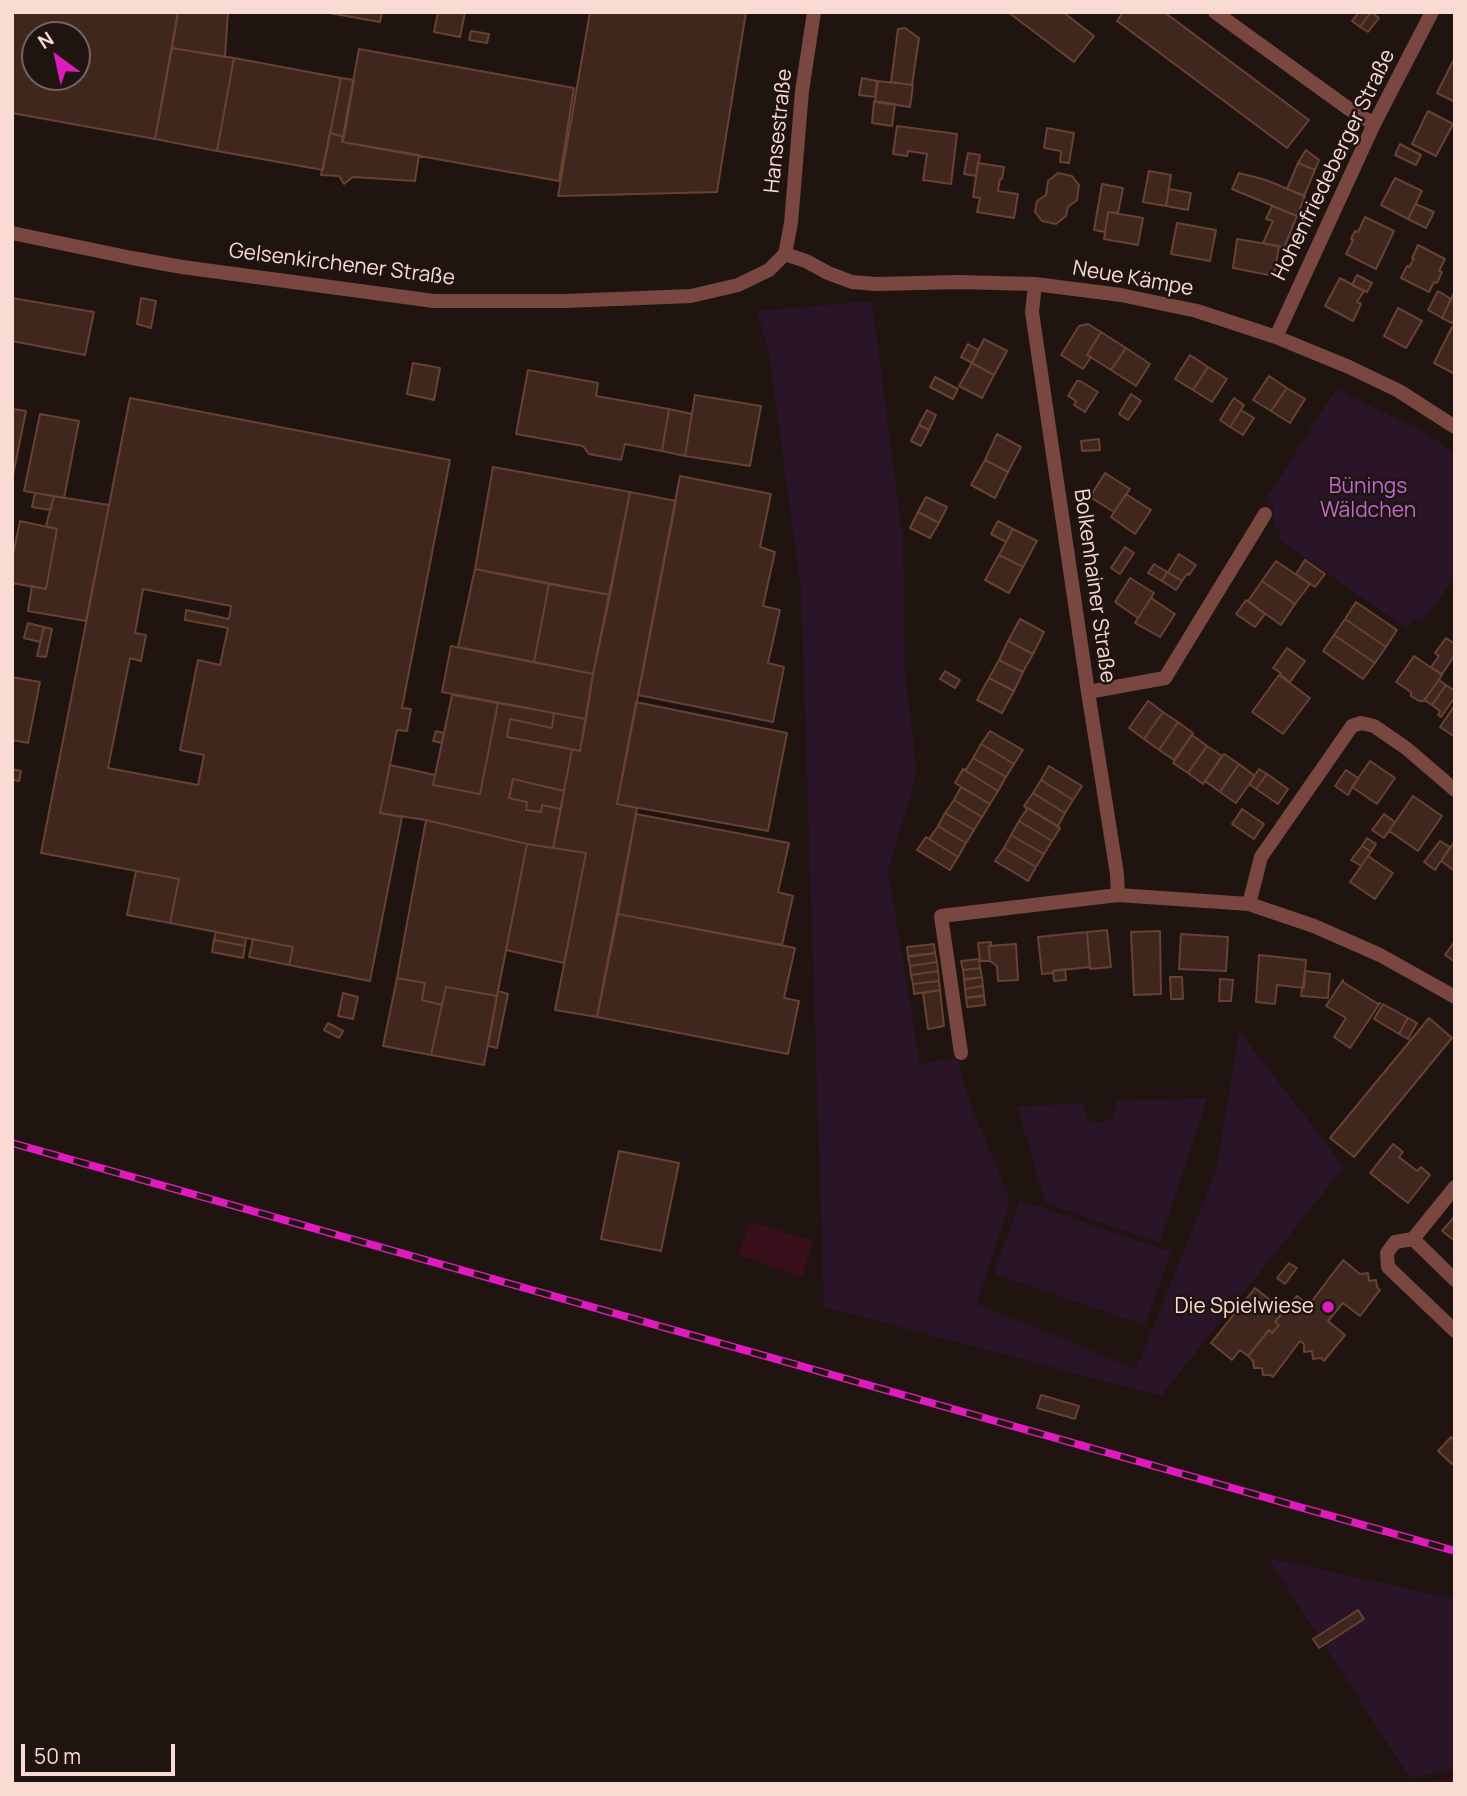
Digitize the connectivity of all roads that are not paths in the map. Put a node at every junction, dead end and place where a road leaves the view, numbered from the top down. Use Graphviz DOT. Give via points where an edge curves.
graph roads {
  1 [pos="814,12"];
  2 [pos="1215,12"];
  3 [pos="1432,12"];
  4 [pos="1374,124"];
  5 [pos="12,233"];
  6 [pos="785,254"];
  7 [pos="1035,284"];
  8 [pos="1276,337"];
  9 [pos="1455,427"];
  10 [pos="1265,514"];
  11 [pos="1088,692"];
  12 [pos="1455,790"];
  13 [pos="1118,895"];
  14 [pos="1249,904"];
  15 [pos="1455,997"];
  16 [pos="961,1053"];
  17 [pos="1455,1187"];
  18 [pos="1413,1239"];
  19 [pos="1455,1280"];
  20 [pos="1455,1331"];
  1 -- 6 [label="street, Hansestraße"];
  2 -- 4 [label="street"];
  3 -- 4 [label="street, Hohenfriedeberger Straße"];
  4 -- 8 [label="street, Hohenfriedeberger Straße"];
  5 -- 6 [label="street, Gelsenkirchener Straße" via="183,267 434,301 691,296 738,285 769,270"];
  6 -- 7 [label="street, Neue Kämpe" via="852,282"];
  7 -- 8 [label="street, Neue Kämpe" via="1197,311"];
  7 -- 11 [label="street, Bolkenhainer Straße" via="1032,312"];
  8 -- 9 [label="street, Neue Kämpe" via="1399,391"];
  10 -- 11 [label="street" via="1165,678"];
  11 -- 13 [label="street, Bolkenhainer Straße"];
  12 -- 14 [label="street" via="1374,726 1352,726 1261,857"];
  13 -- 14 [label="street"];
  13 -- 16 [label="street" via="941,916"];
  14 -- 15 [label="street" via="1380,955"];
  17 -- 18 [label="street"];
  18 -- 19 [label="street"];
  18 -- 20 [label="street" via="1395,1242 1387,1253 1388,1267"];
}
